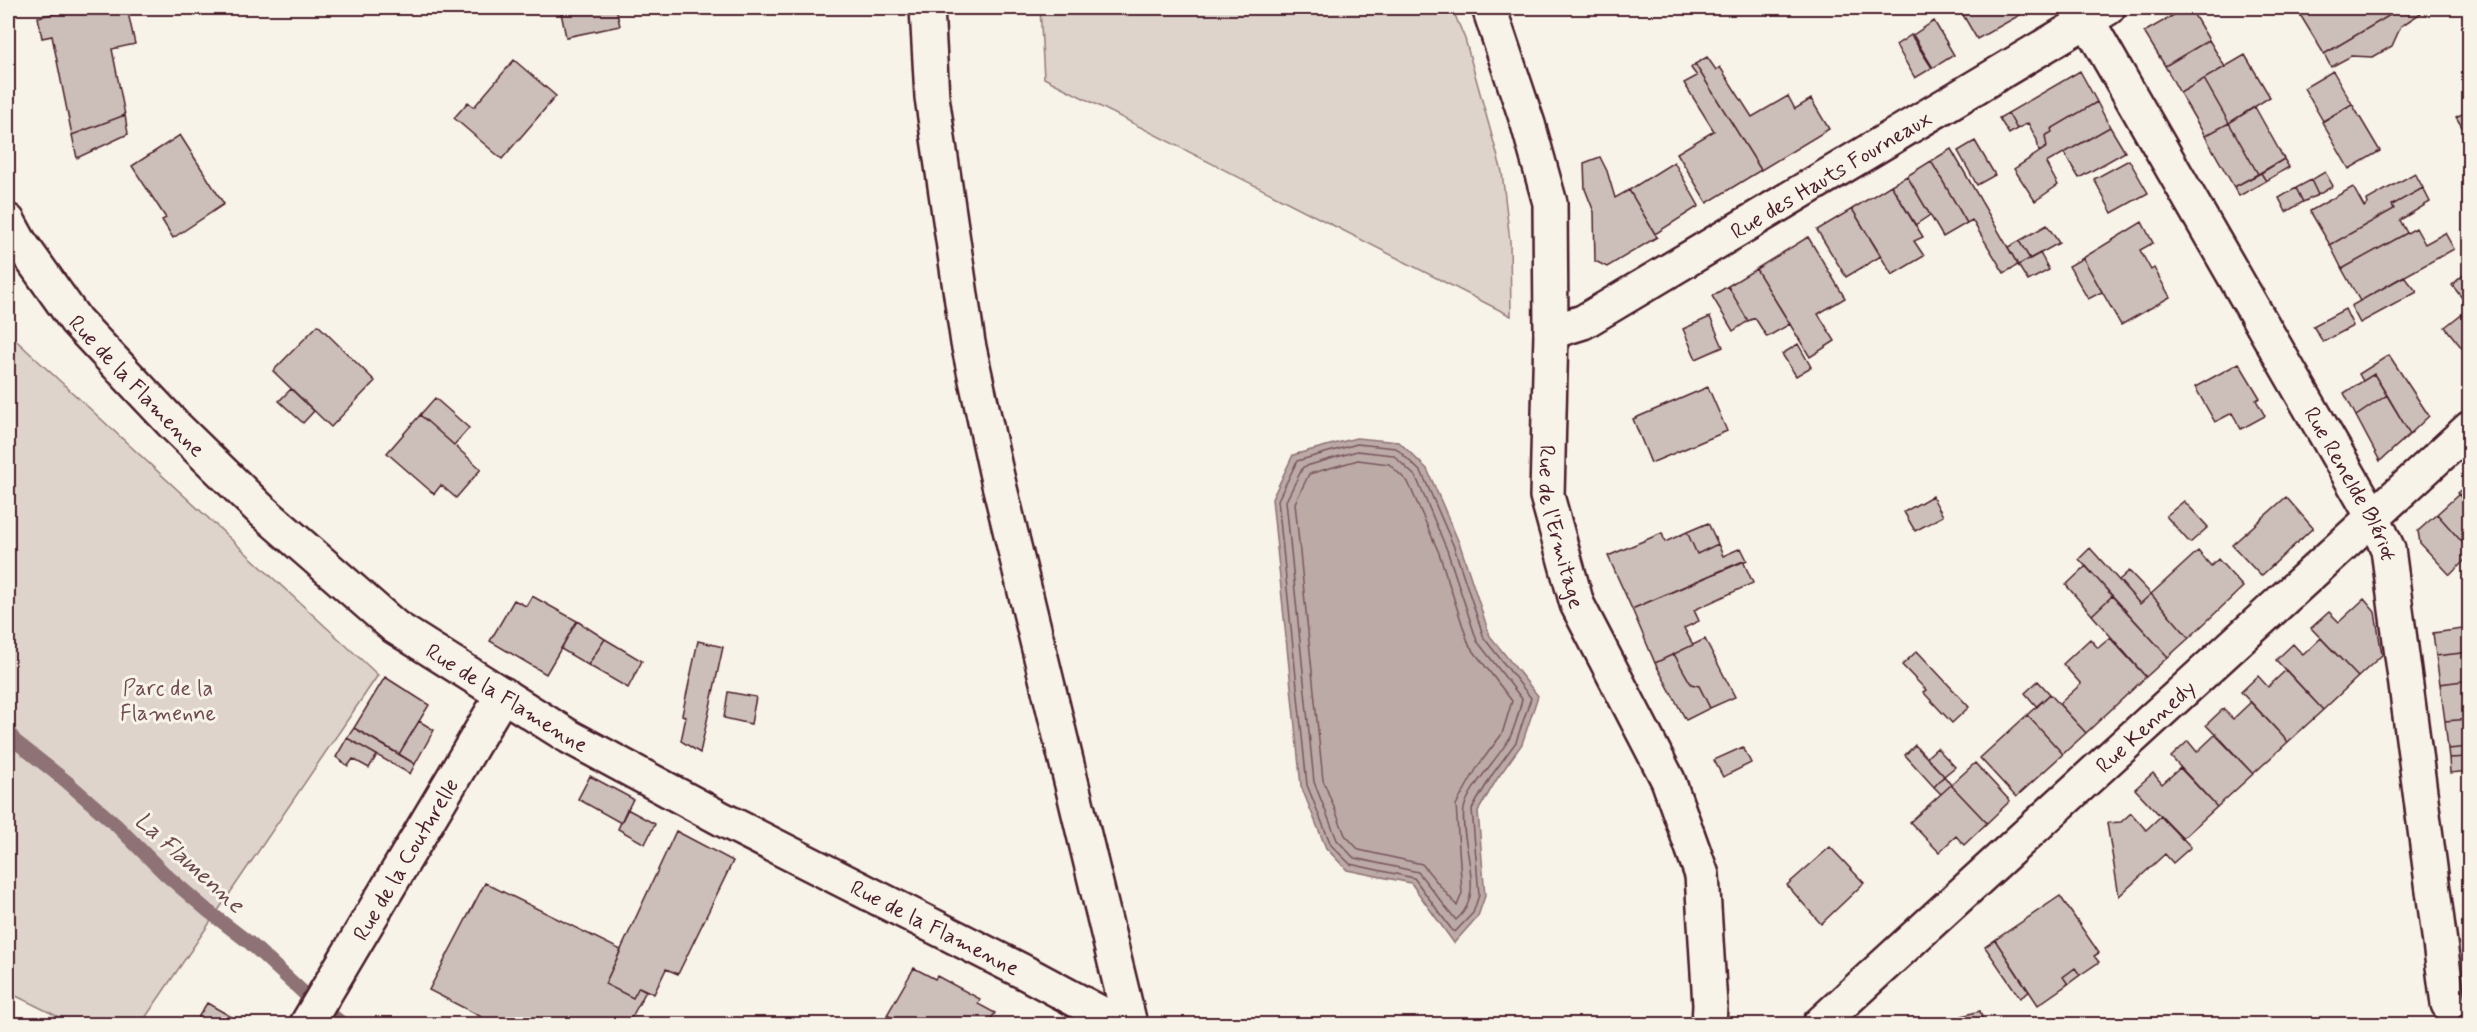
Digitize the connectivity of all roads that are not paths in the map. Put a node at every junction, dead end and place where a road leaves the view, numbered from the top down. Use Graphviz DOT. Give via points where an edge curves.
graph roads {
  1 [pos="927,8"];
  2 [pos="1489,8"];
  3 [pos="2098,14"];
  4 [pos="8,221"];
  5 [pos="1551,332"];
  6 [pos="2469,428"];
  7 [pos="2373,517"];
  8 [pos="503,694"];
  9 [pos="2448,1004"];
  10 [pos="307,1024"];
  11 [pos="1121,1024"];
  12 [pos="1130,1024"];
  13 [pos="1709,1024"];
  14 [pos="1820,1024"];
  1 -- 12 [label="street" via="932,97 968,343"];
  2 -- 5 [label="street, Rue de l'Ermitage" via="1550,203"];
  3 -- 5 [label="street, Rue des Hauts Fourneaux" via="1583,322"];
  3 -- 7 [label="street, Rue Renelde Blériot"];
  4 -- 8 [label="street, Rue de la Flamenne" via="76,321 260,509 395,627"];
  5 -- 13 [label="street, Rue de l'Ermitage" via="1547,496 1577,604 1668,780 1702,875"];
  6 -- 7 [label="street, Rue Kennedy"];
  7 -- 9 [label="street, Rue Renelde Blériot" via="2388,549"];
  7 -- 14 [label="street, Rue Kennedy"];
  8 -- 10 [label="street, Rue de la Couturelle"];
  8 -- 11 [label="street, Rue de la Flamenne" via="568,736 722,819"];
}
